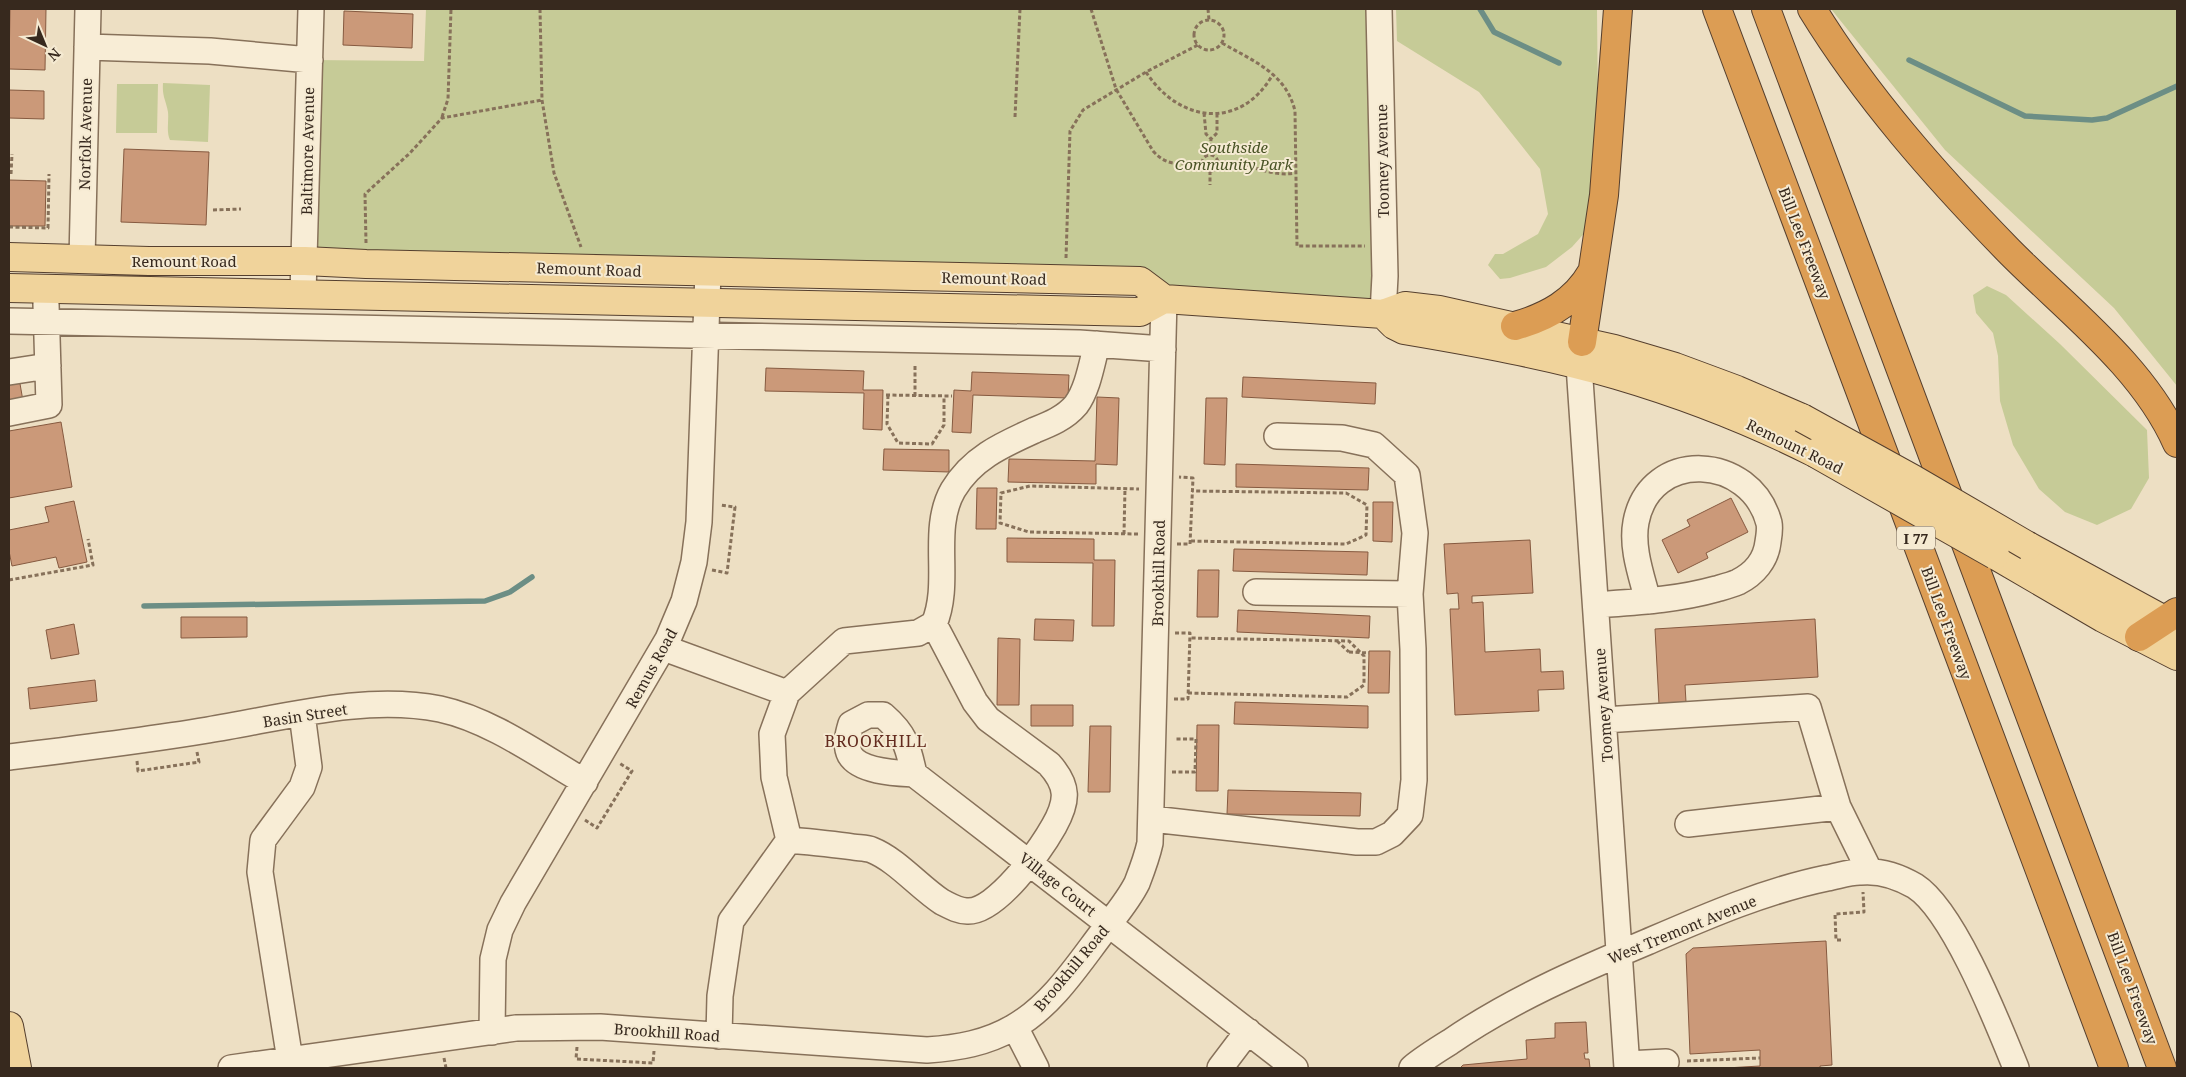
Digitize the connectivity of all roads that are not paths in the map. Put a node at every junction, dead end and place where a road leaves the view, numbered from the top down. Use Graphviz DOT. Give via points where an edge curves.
graph roads {
  1 [pos="88,9"];
  2 [pos="311,9"];
  3 [pos="1379,9"];
  4 [pos="1618,9"];
  5 [pos="1717,9"];
  6 [pos="1766,9"];
  7 [pos="1812,9"];
  8 [pos="87,47"];
  9 [pos="310,60"];
  10 [pos="9,257"];
  11 [pos="82,259"];
  12 [pos="305,261"];
  13 [pos="1594,266"];
  14 [pos="708,272"];
  15 [pos="9,288"];
  16 [pos="45,288"];
  17 [pos="303,294"];
  18 [pos="1164,299"];
  19 [pos="707,303"];
  20 [pos="1383,314"];
  21 [pos="9,321"];
  22 [pos="46,321"];
  23 [pos="1515,326"];
  24 [pos="705,335"];
  25 [pos="1098,344"];
  26 [pos="1163,349"];
  27 [pos="1581,353"];
  28 [pos="48,366"];
  29 [pos="9,372"];
  30 [pos="9,413"];
  31 [pos="1277,436"];
  32 [pos="2177,443"];
  33 [pos="1256,592"];
  34 [pos="1410,594"];
  35 [pos="1648,601"];
  36 [pos="1596,606"];
  37 [pos="2173,620"];
  38 [pos="934,624"];
  39 [pos="2139,637"];
  40 [pos="664,648"];
  41 [pos="2177,656"];
  42 [pos="787,693"];
  43 [pos="302,714"];
  44 [pos="1604,720"];
  45 [pos="9,758"];
  46 [pos="914,774"];
  47 [pos="585,782"];
  48 [pos="1838,807"];
  49 [pos="1152,818"];
  50 [pos="1688,824"];
  51 [pos="789,840"];
  52 [pos="1030,862"];
  53 [pos="1866,881"];
  54 [pos="1110,924"];
  55 [pos="1621,953"];
  56 [pos="9,1026"];
  57 [pos="1015,1027"];
  58 [pos="1248,1031"];
  59 [pos="492,1032"];
  60 [pos="719,1036"];
  61 [pos="290,1060"];
  62 [pos="1673,1062"];
  63 [pos="1627,1066"];
  64 [pos="17,1068"];
  65 [pos="231,1068"];
  66 [pos="1036,1068"];
  67 [pos="1220,1068"];
  68 [pos="1295,1068"];
  69 [pos="1412,1068"];
  70 [pos="2016,1068"];
  71 [pos="2114,1068"];
  72 [pos="2162,1068"];
  1 -- 8 [label="street, Norfolk Avenue"];
  2 -- 9 [label="street, Baltimore Avenue"];
  3 -- 20 [label="street, Toomey Avenue"];
  4 -- 13 [label="highway" via="1604,195"];
  5 -- 71 [label="highway, Bill Lee Freeway / I 77"];
  6 -- 72 [label="highway, Bill Lee Freeway"];
  7 -- 32 [label="highway" via="1843,56 1928,164 2004,246 2116,357 2161,412"];
  8 -- 9 [label="street" via="210,51"];
  8 -- 11 [label="street, Norfolk Avenue"];
  9 -- 12 [label="street, Baltimore Avenue"];
  10 -- 11 [label="main road, Remount Road"];
  11 -- 12 [label="main road, Remount Road"];
  12 -- 14 [label="main road, Remount Road"];
  12 -- 17 [label="street, Baltimore Avenue"];
  13 -- 23 [label="highway" via="1584,284 1566,303 1541,318"];
  13 -- 27 [label="highway"];
  14 -- 18 [label="main road, Remount Road" via="1140,281"];
  14 -- 19 [label="street, Remus Road"];
  15 -- 16 [label="main road, Remount Road"];
  16 -- 17 [label="main road, Remount Road"];
  16 -- 22 [label="street"];
  17 -- 19 [label="main road, Remount Road"];
  18 -- 19 [label="main road, Remount Road" via="1140,312"];
  18 -- 20 [label="main road, Remount Road"];
  18 -- 26 [label="street, Brookhill Road"];
  19 -- 24 [label="street, Remus Road"];
  20 -- 23 [label="main road, Remount Road" via="1410,306"];
  20 -- 27 [label="main road, Remount Road" via="1404,330"];
  21 -- 22 [label="street"];
  22 -- 24 [label="street"];
  22 -- 28 [label="street"];
  23 -- 27 [label="main road, Remount Road"];
  24 -- 25 [label="street"];
  24 -- 40 [label="street, Remus Road" via="699,522 694,562 684,601"];
  25 -- 26 [label="street"];
  25 -- 38 [label="street" via="1081,395 1067,414 997,447 978,460 954,488 947,502 944,521 941,601"];
  26 -- 49 [label="street, Brookhill Road"];
  27 -- 36 [label="street, Toomey Avenue"];
  27 -- 37 [label="main road, Remount Road, bridge" via="1641,356 1743,392 1802,418 2028,546"];
  27 -- 39 [label="main road, Remount Road, bridge" via="1631,379 1725,412 1815,453"];
  28 -- 29 [label="street"];
  28 -- 30 [label="street" via="49,405"];
  31 -- 34 [label="street" via="1342,438 1374,445 1407,475 1415,533"];
  33 -- 34 [label="street"];
  34 -- 49 [label="street" via="1414,649 1414,780 1410,815 1392,834 1376,842 1357,842"];
  35 -- 35 [label="street" via="1688,597 1738,582 1758,569 1767,550 1770,525 1761,503 1742,482 1716,469 1685,469 1664,478 1647,493 1636,523 1636,554"];
  35 -- 36 [label="street"];
  36 -- 44 [label="street, Toomey Avenue"];
  37 -- 39 [label="highway"];
  38 -- 42 [label="street" via="918,633 844,641"];
  38 -- 52 [label="street" via="975,702 988,719 1049,764 1063,783 1064,802 1054,825"];
  39 -- 41 [label="main road, Remount Road"];
  40 -- 42 [label="street"];
  40 -- 47 [label="street, Remus Road"];
  42 -- 51 [label="street" via="772,734 774,777"];
  43 -- 45 [label="street, Basin Street" via="206,731"];
  43 -- 47 [label="street, Basin Street" via="398,704 442,710 490,727"];
  43 -- 61 [label="street" via="309,768 302,787 263,840 260,872"];
  44 -- 48 [label="street" via="1808,707"];
  44 -- 55 [label="street, Toomey Avenue"];
  46 -- 52 [label="street, Village Court"];
  47 -- 59 [label="street, Remus Road" via="500,930 492,973"];
  48 -- 50 [label="street"];
  48 -- 53 [label="street"];
  49 -- 54 [label="street, Brookhill Road" via="1150,843 1137,883"];
  51 -- 52 [label="street" via="872,850 942,901 968,912 998,896"];
  51 -- 60 [label="street" via="731,922 720,996"];
  52 -- 54 [label="street, Village Court"];
  53 -- 55 [label="street, West Tremont Avenue" via="1860,872 1771,893 1712,913"];
  53 -- 70 [label="street, West Tremont Avenue" via="1880,872 1916,887 1931,901 1974,973"];
  54 -- 57 [label="street, Brookhill Road" via="1046,1003"];
  54 -- 58 [label="street, Village Court"];
  55 -- 63 [label="street, Toomey Avenue"];
  55 -- 69 [label="street, West Tremont Avenue" via="1538,989 1486,1017"];
  56 -- 64 [label="main road"];
  57 -- 60 [label="street, Brookhill Road" via="970,1045 927,1050"];
  57 -- 66 [label="street"];
  58 -- 67 [label="street"];
  58 -- 68 [label="street, Village Court"];
  59 -- 60 [label="street, Brookhill Road" via="544,1026"];
  59 -- 61 [label="street, Brookhill Road"];
  61 -- 65 [label="street, Brookhill Road"];
  62 -- 63 [label="street"];
}
